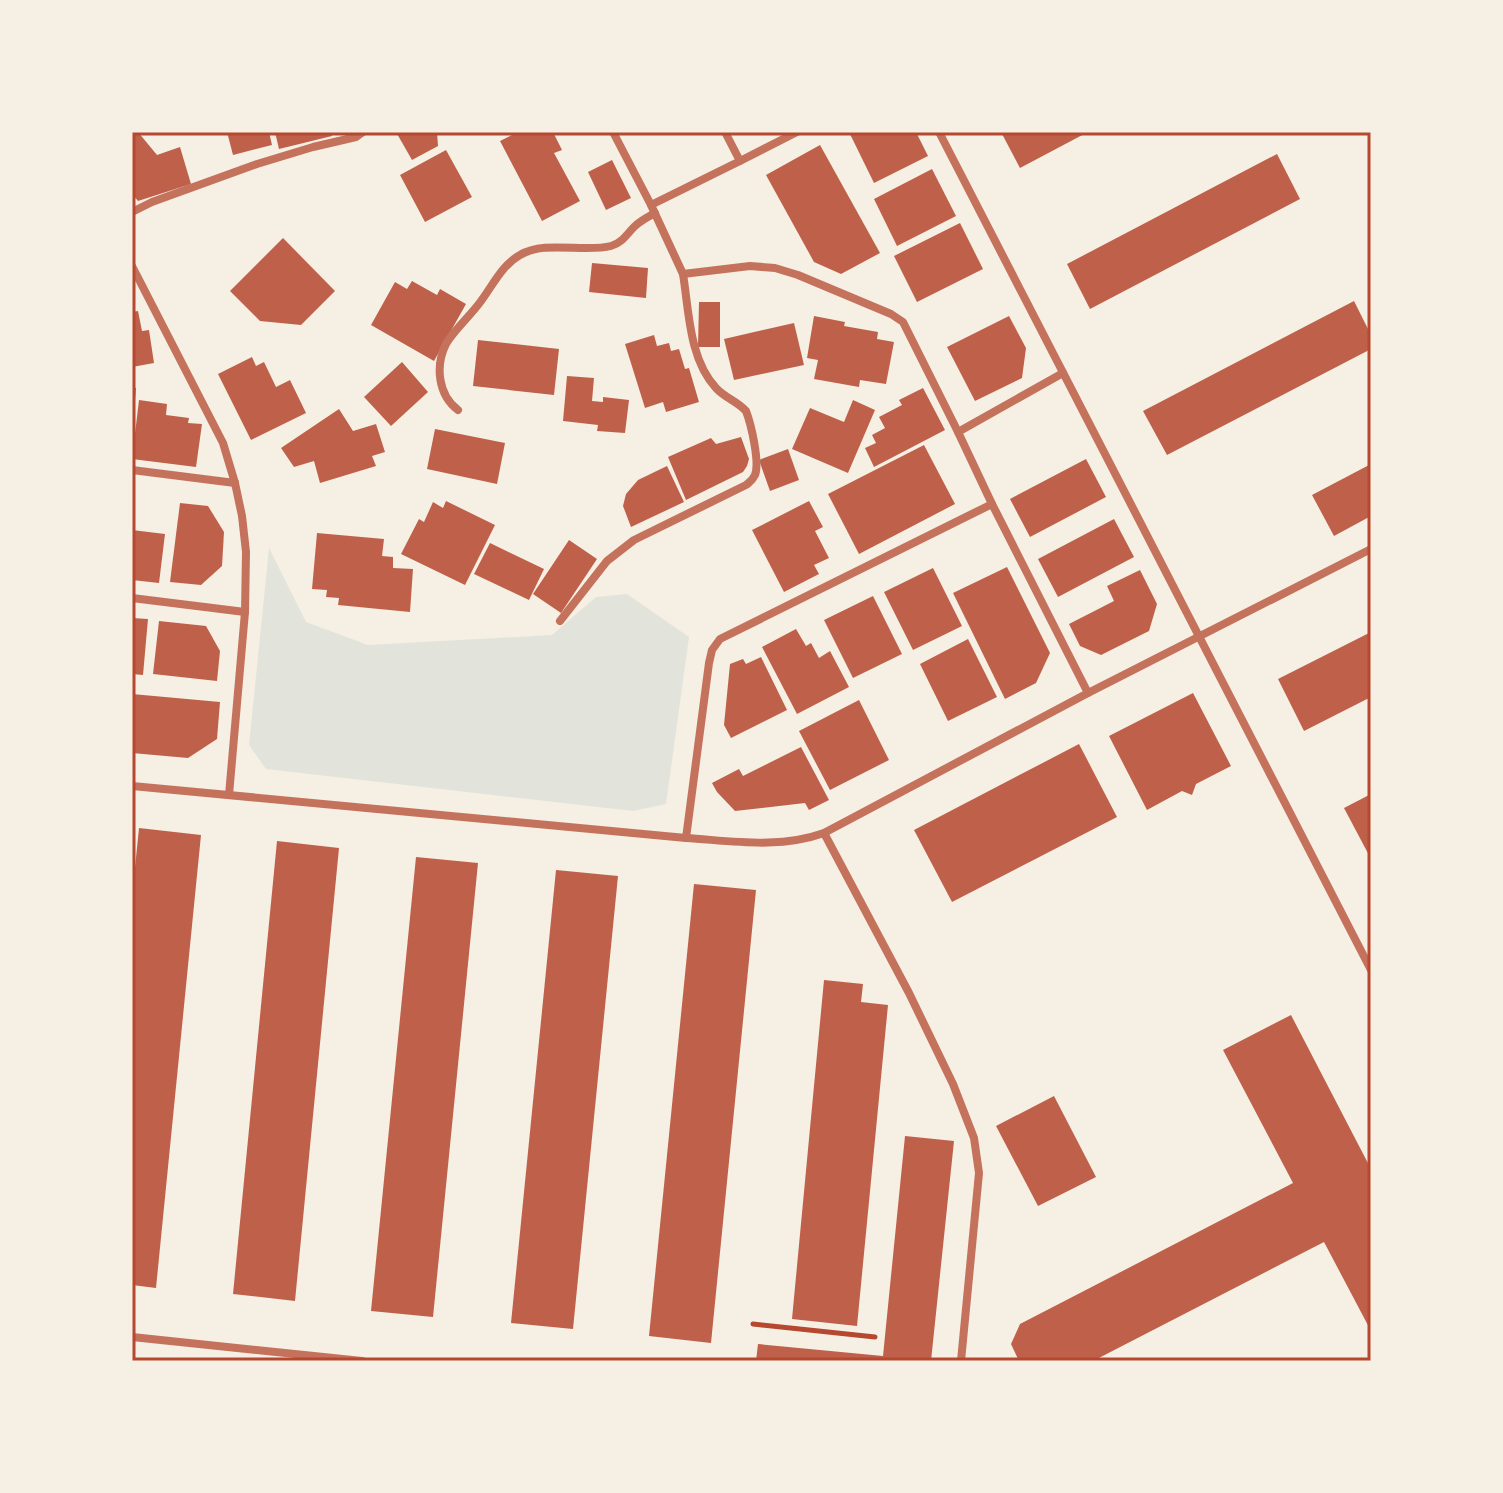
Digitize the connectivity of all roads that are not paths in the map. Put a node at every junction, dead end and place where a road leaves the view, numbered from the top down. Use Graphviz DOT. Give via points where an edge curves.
graph roads {
  1 [pos="363,132"];
  2 [pos="613,132"];
  3 [pos="725,132"];
  4 [pos="797,132"];
  5 [pos="939,132"];
  6 [pos="740,161"];
  7 [pos="653,209"];
  8 [pos="132,212"];
  9 [pos="132,266"];
  10 [pos="683,274"];
  11 [pos="1063,373"];
  12 [pos="458,410"];
  13 [pos="958,432"];
  14 [pos="132,470"];
  15 [pos="235,483"];
  16 [pos="992,504"];
  17 [pos="1371,549"];
  18 [pos="132,598"];
  19 [pos="245,612"];
  20 [pos="560,621"];
  21 [pos="1199,637"];
  22 [pos="1088,693"];
  23 [pos="132,786"];
  24 [pos="229,795"];
  25 [pos="824,833"];
  26 [pos="686,838"];
  27 [pos="1371,970"];
  28 [pos="132,1337"];
  29 [pos="362,1361"];
  30 [pos="961,1361"];
  1 -- 8 [label="street" via="257,164"];
  2 -- 7 [label="street"];
  3 -- 6 [label="street"];
  4 -- 6 [label="street"];
  5 -- 11 [label="street"];
  6 -- 7 [label="street"];
  7 -- 10 [label="street"];
  7 -- 12 [label="street" via="612,246 539,248 505,267 446,345 440,381"];
  9 -- 15 [label="street" via="223,443"];
  10 -- 13 [label="street" via="775,268 891,314 910,334"];
  10 -- 20 [label="street" via="701,365 718,390 746,411 755,475 746,485 620,550"];
  11 -- 13 [label="street"];
  11 -- 21 [label="street"];
  13 -- 16 [label="street"];
  14 -- 15 [label="street"];
  15 -- 19 [label="street" via="246,552"];
  16 -- 22 [label="street"];
  16 -- 26 [label="street" via="715,644"];
  17 -- 21 [label="street"];
  18 -- 19 [label="street"];
  19 -- 24 [label="street"];
  21 -- 22 [label="street"];
  21 -- 27 [label="street"];
  22 -- 25 [label="street"];
  23 -- 24 [label="street"];
  24 -- 26 [label="street"];
  25 -- 26 [label="street" via="777,843"];
  25 -- 30 [label="street" via="909,993 974,1138 979,1173"];
  28 -- 29 [label="street"];
}
